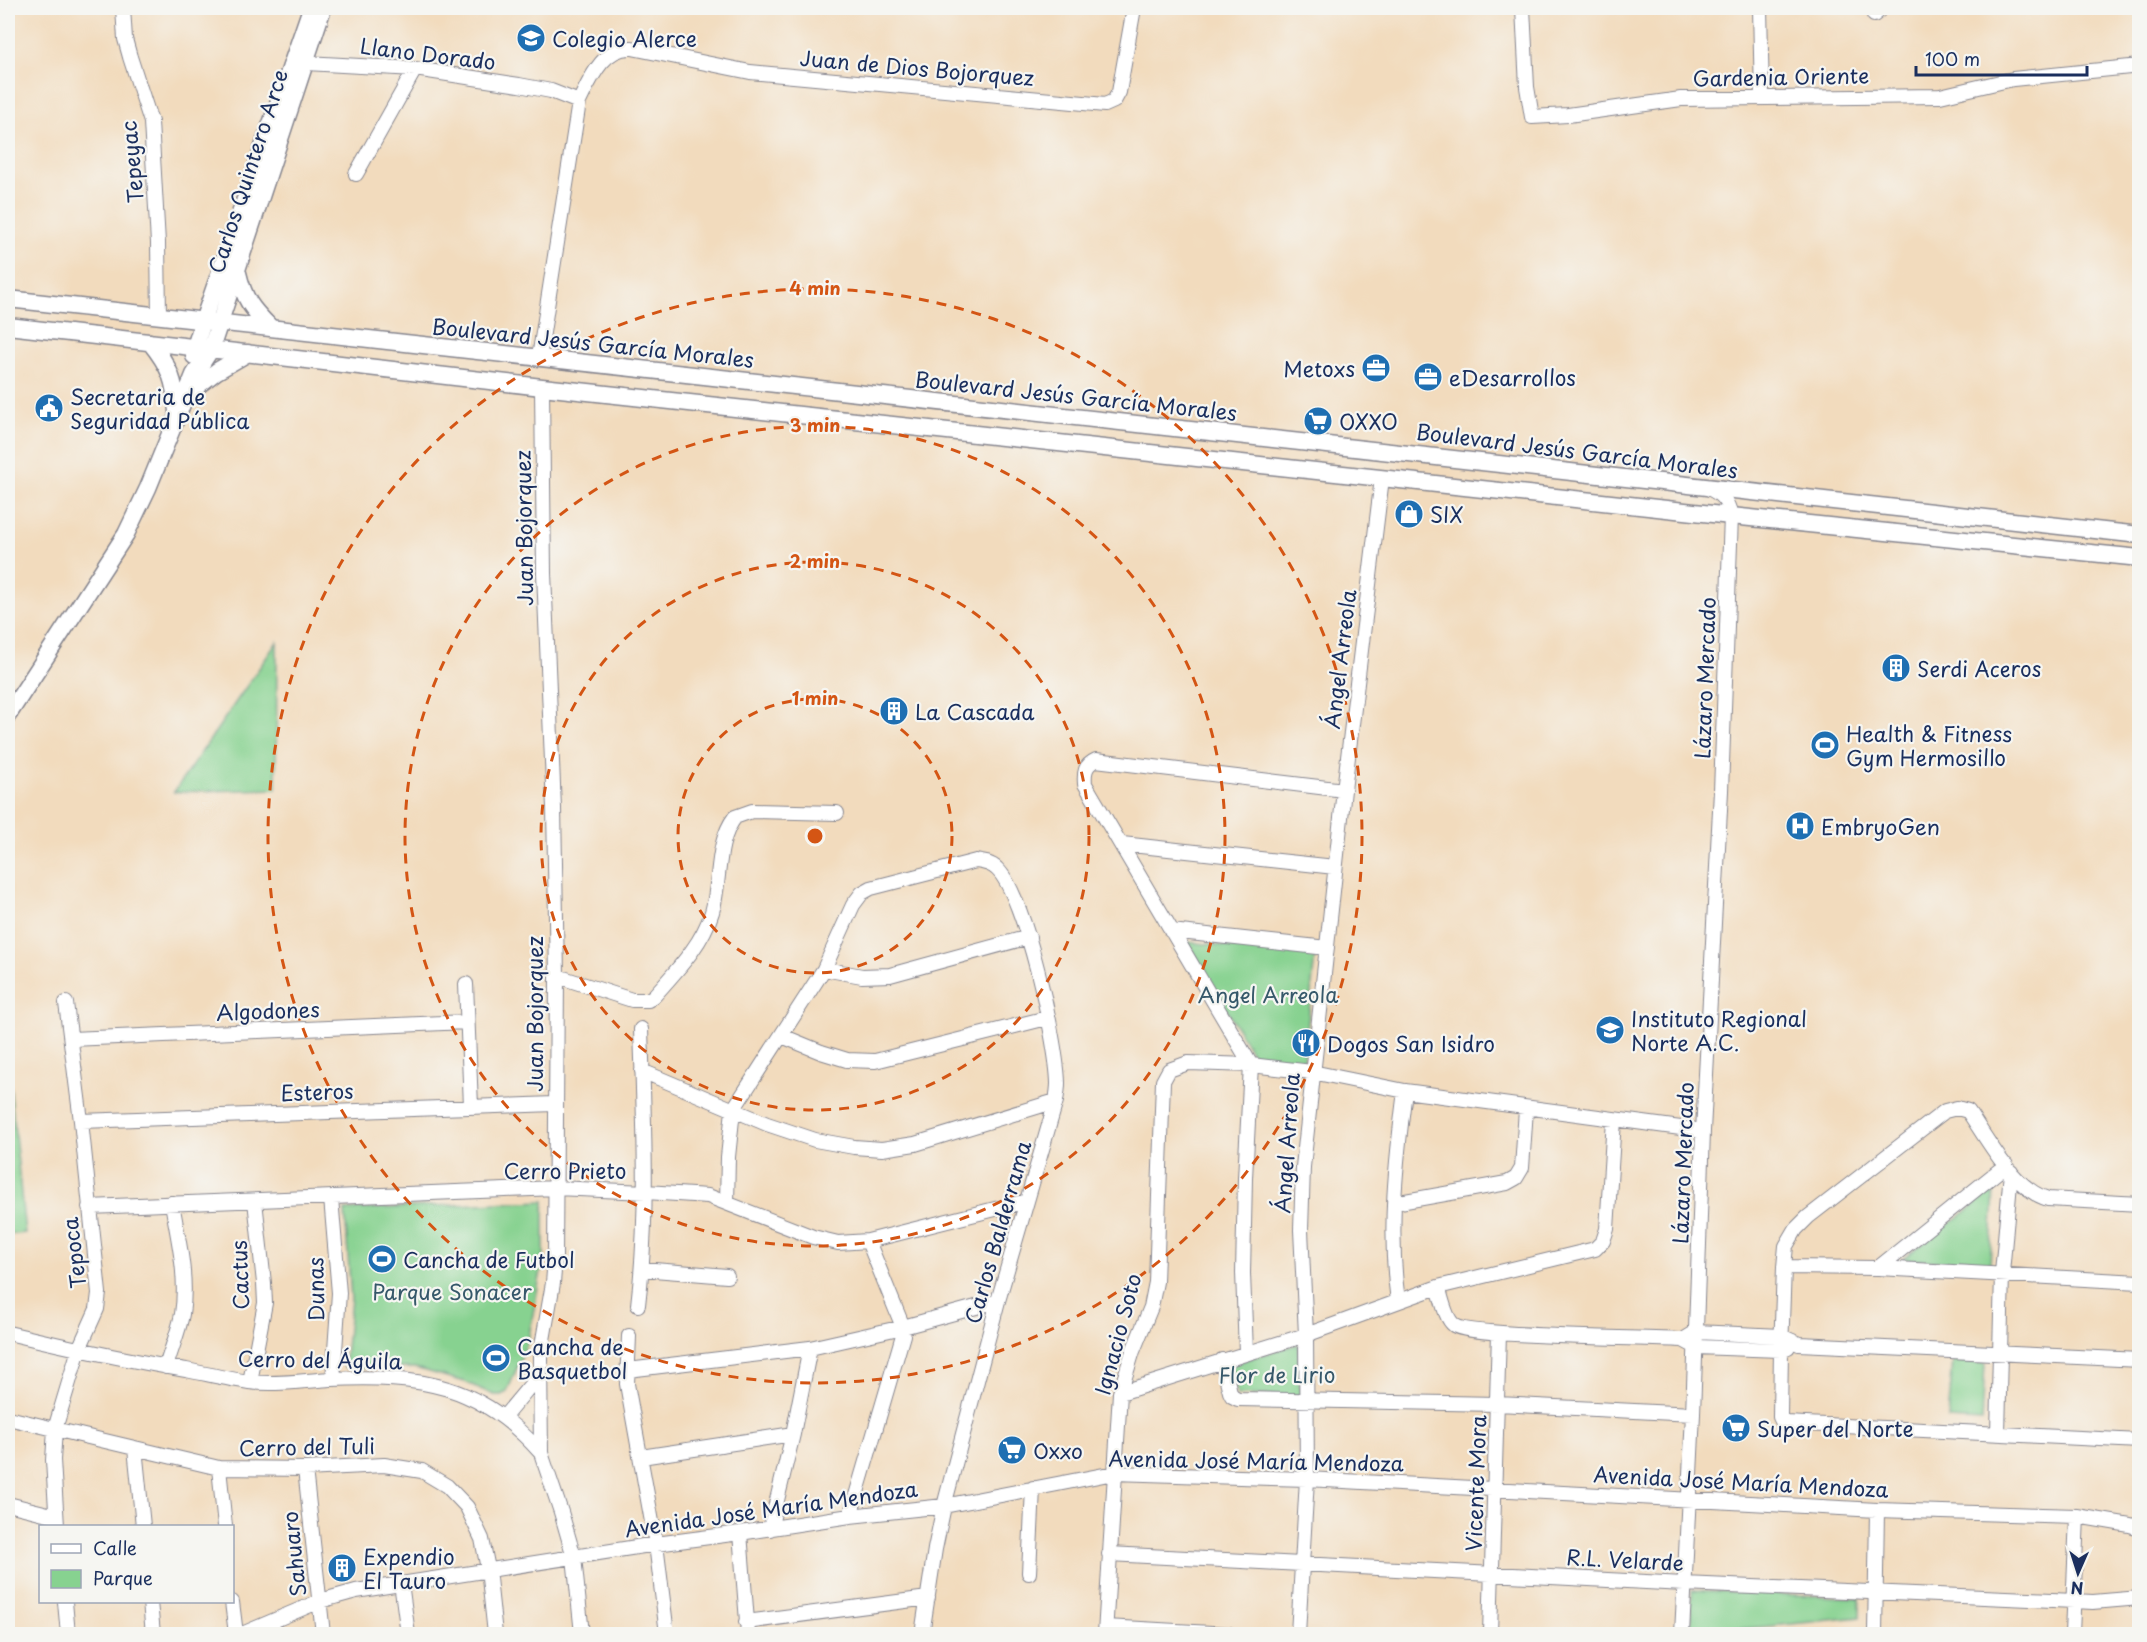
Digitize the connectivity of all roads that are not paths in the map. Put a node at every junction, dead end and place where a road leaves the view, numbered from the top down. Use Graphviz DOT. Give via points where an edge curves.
graph roads {
  1 [pos="123,8"];
  2 [pos="311,8"];
  3 [pos="323,8"];
  4 [pos="1134,8"];
  5 [pos="1523,8"];
  6 [pos="1760,8"];
  7 [pos="306,63"];
  8 [pos="2139,66"];
  9 [pos="415,69"];
  10 [pos="1762,98"];
  11 [pos="579,102"];
  12 [pos="356,174"];
  13 [pos="262,175"];
  14 [pos="238,271"];
  15 [pos="8,299"];
  16 [pos="159,316"];
  17 [pos="203,321"];
  18 [pos="221,323"];
  19 [pos="8,326"];
  20 [pos="270,327"];
  21 [pos="150,342"];
  22 [pos="203,348"];
  23 [pos="248,353"];
  24 [pos="539,358"];
  25 [pos="542,387"];
  26 [pos="186,394"];
  27 [pos="177,415"];
  28 [pos="1294,441"];
  29 [pos="1289,468"];
  30 [pos="1382,478"];
  31 [pos="1708,488"];
  32 [pos="1731,516"];
  33 [pos="2139,535"];
  34 [pos="2139,558"];
  35 [pos="8,715"];
  36 [pos="1344,790"];
  37 [pos="837,813"];
  38 [pos="1122,844"];
  39 [pos="1335,867"];
  40 [pos="1172,931"];
  41 [pos="1029,938"];
  42 [pos="1327,948"];
  43 [pos="824,969"];
  44 [pos="557,976"];
  45 [pos="466,984"];
  46 [pos="66,1003"];
  47 [pos="1047,1018"];
  48 [pos="467,1022"];
  49 [pos="641,1029"];
  50 [pos="782,1036"];
  51 [pos="71,1039"];
  52 [pos="1251,1065"];
  53 [pos="642,1071"];
  54 [pos="1312,1072"];
  55 [pos="1405,1091"];
  56 [pos="1056,1101"];
  57 [pos="554,1104"];
  58 [pos="471,1106"];
  59 [pos="1526,1109"];
  60 [pos="733,1110"];
  61 [pos="1614,1120"];
  62 [pos="81,1121"];
  63 [pos="1703,1131"];
  64 [pos="2009,1169"];
  65 [pos="556,1188"];
  66 [pos="646,1192"];
  67 [pos="331,1198"];
  68 [pos="255,1201"];
  69 [pos="1027,1201"];
  70 [pos="172,1203"];
  71 [pos="727,1203"];
  72 [pos="1394,1203"];
  73 [pos="2139,1204"];
  74 [pos="89,1207"];
  75 [pos="868,1241"];
  76 [pos="1784,1267"];
  77 [pos="1878,1268"];
  78 [pos="642,1269"];
  79 [pos="2002,1274"];
  80 [pos="727,1276"];
  81 [pos="2139,1282"];
  82 [pos="1438,1287"];
  83 [pos="998,1301"];
  84 [pos="1398,1301"];
  85 [pos="638,1305"];
  86 [pos="903,1327"];
  87 [pos="1696,1332"];
  88 [pos="8,1333"];
  89 [pos="1499,1334"];
  90 [pos="629,1335"];
  91 [pos="1306,1335"];
  92 [pos="1683,1340"];
  93 [pos="1781,1343"];
  94 [pos="1696,1347"];
  95 [pos="810,1348"];
  96 [pos="79,1349"];
  97 [pos="1246,1353"];
  98 [pos="1998,1353"];
  99 [pos="1222,1360"];
  100 [pos="2139,1360"];
  101 [pos="166,1367"];
  102 [pos="628,1370"];
  103 [pos="539,1375"];
  104 [pos="333,1379"];
  105 [pos="250,1382"];
  106 [pos="1120,1393"];
  107 [pos="1306,1401"];
  108 [pos="1498,1404"];
  109 [pos="1693,1413"];
  110 [pos="504,1417"];
  111 [pos="8,1418"];
  112 [pos="55,1429"];
  113 [pos="1998,1433"];
  114 [pos="793,1434"];
  115 [pos="2139,1441"];
  116 [pos="135,1448"];
  117 [pos="541,1453"];
  118 [pos="640,1457"];
  119 [pos="219,1468"];
  120 [pos="304,1469"];
  121 [pos="1114,1473"];
  122 [pos="1307,1479"];
  123 [pos="1034,1488"];
  124 [pos="1495,1489"];
  125 [pos="1688,1500"];
  126 [pos="8,1504"];
  127 [pos="944,1506"];
  128 [pos="1877,1510"];
  129 [pos="850,1516"];
  130 [pos="2077,1516"];
  131 [pos="57,1521"];
  132 [pos="142,1525"];
  133 [pos="225,1525"];
  134 [pos="2139,1528"];
  135 [pos="770,1529"];
  136 [pos="740,1533"];
  137 [pos="657,1544"];
  138 [pos="1109,1554"];
  139 [pos="574,1557"];
  140 [pos="1303,1563"];
  141 [pos="488,1569"];
  142 [pos="1029,1573"];
  143 [pos="1493,1573"];
  144 [pos="401,1583"];
  145 [pos="1684,1584"];
  146 [pos="1875,1592"];
  147 [pos="928,1598"];
  148 [pos="2139,1598"];
  149 [pos="320,1601"];
  150 [pos="2074,1601"];
  151 [pos="65,1603"];
  152 [pos="150,1603"];
  153 [pos="232,1603"];
  154 [pos="747,1628"];
  155 [pos="1106,1631"];
  156 [pos="68,1635"];
  157 [pos="153,1635"];
  158 [pos="236,1635"];
  159 [pos="242,1635"];
  160 [pos="323,1635"];
  161 [pos="408,1635"];
  162 [pos="495,1635"];
  163 [pos="582,1635"];
  164 [pos="667,1635"];
  165 [pos="922,1635"];
  166 [pos="1229,1635"];
  167 [pos="1298,1635"];
  168 [pos="1490,1635"];
  169 [pos="1682,1635"];
  170 [pos="1875,1635"];
  171 [pos="2072,1635"];
  1 -- 16 [label="street, Tepeyac" via="129,57 151,122"];
  2 -- 13 [label="main road, Carlos Quintero Arce"];
  3 -- 7 [label="main road, Carlos Quintero Arce"];
  4 -- 11 [label="street, Juan de Dios Bojorquez" via="1119,92 1114,101 1105,105 750,72 621,47 603,60"];
  5 -- 10 [label="street, Gardenia Oriente" via="1532,117 1681,99"];
  6 -- 10 [label="street"];
  7 -- 9 [label="street, Llano Dorado"];
  7 -- 13 [label="main road, Carlos Quintero Arce"];
  8 -- 10 [label="street, Gardenia Oriente" via="2013,79 1940,96"];
  9 -- 11 [label="street, Llano Dorado" via="529,87"];
  9 -- 12 [label="street"];
  11 -- 24 [label="street"];
  13 -- 14 [label="main road, Carlos Quintero Arce"];
  13 -- 17 [label="main road, Carlos Quintero Arce"];
  14 -- 18 [label="main road, Carlos Quintero Arce"];
  14 -- 20 [label="main road" via="249,306"];
  15 -- 16 [label="main road, Boulevard Jesús García Morales"];
  16 -- 17 [label="main road, Boulevard Jesús García Morales"];
  17 -- 18 [label="main road, Boulevard Jesús García Morales"];
  17 -- 22 [label="main road, Carlos Quintero Arce"];
  18 -- 20 [label="main road, Boulevard Jesús García Morales"];
  18 -- 22 [label="main road, Carlos Quintero Arce"];
  19 -- 21 [label="main road"];
  20 -- 24 [label="main road, Boulevard Jesús García Morales"];
  21 -- 22 [label="main road"];
  21 -- 27 [label="main road" via="173,380"];
  22 -- 23 [label="main road"];
  22 -- 26 [label="main road"];
  23 -- 25 [label="main road"];
  23 -- 26 [label="main road"];
  24 -- 28 [label="main road, Boulevard Jesús García Morales"];
  25 -- 29 [label="main road"];
  25 -- 44 [label="street, Juan Bojorquez" via="543,573"];
  26 -- 27 [label="main road"];
  27 -- 35 [label="main road" via="126,534"];
  28 -- 29 [label="main road"];
  28 -- 31 [label="main road, Boulevard Jesús García Morales"];
  29 -- 30 [label="main road"];
  30 -- 32 [label="main road"];
  30 -- 36 [label="street, Ángel Arreola"];
  31 -- 32 [label="street" via="1724,498"];
  31 -- 33 [label="main road, Boulevard Jesús García Morales"];
  32 -- 34 [label="main road"];
  32 -- 63 [label="street, Lázaro Mercado"];
  36 -- 38 [label="street" via="1096,760 1085,769 1086,784"];
  36 -- 39 [label="street, Ángel Arreola"];
  37 -- 44 [label="street" via="752,811 735,817 725,835 708,924 682,963 648,1000 632,1000"];
  38 -- 39 [label="street"];
  38 -- 40 [label="street"];
  39 -- 42 [label="street, Ángel Arreola"];
  40 -- 42 [label="street"];
  40 -- 52 [label="street"];
  41 -- 43 [label="street" via="890,975 862,976"];
  41 -- 43 [label="street, Carlos Balderrama" via="998,869 976,861 862,893"];
  41 -- 47 [label="street, Carlos Balderrama"];
  42 -- 54 [label="street, Ángel Arreola"];
  43 -- 50 [label="street"];
  44 -- 57 [label="street, Juan Bojorquez"];
  45 -- 48 [label="street"];
  46 -- 51 [label="street, Tepoca"];
  47 -- 50 [label="street" via="875,1061 847,1060"];
  47 -- 56 [label="street, Carlos Balderrama" via="1058,1085"];
  48 -- 51 [label="street, Algodones"];
  48 -- 58 [label="street"];
  49 -- 53 [label="street"];
  50 -- 60 [label="street"];
  51 -- 62 [label="street, Tepoca"];
  52 -- 54 [label="street"];
  52 -- 97 [label="street" via="1243,1273"];
  52 -- 106 [label="street, Ignacio Soto" via="1188,1064 1169,1070 1163,1081 1156,1282"];
  53 -- 60 [label="street"];
  53 -- 66 [label="street"];
  54 -- 55 [label="street"];
  54 -- 91 [label="street, Ángel Arreola" via="1301,1230"];
  55 -- 59 [label="street"];
  55 -- 72 [label="street"];
  56 -- 60 [label="street" via="915,1144 882,1149 814,1140"];
  56 -- 69 [label="street, Carlos Balderrama"];
  57 -- 58 [label="street, Esteros"];
  57 -- 65 [label="street, Juan Bojorquez"];
  58 -- 62 [label="street, Esteros"];
  59 -- 61 [label="street"];
  59 -- 72 [label="street" via="1522,1168 1516,1178 1507,1183"];
  60 -- 71 [label="street"];
  61 -- 63 [label="street"];
  61 -- 82 [label="street" via="1606,1229 1603,1241 1595,1249"];
  62 -- 74 [label="street, Tepoca"];
  63 -- 87 [label="street, Lázaro Mercado"];
  64 -- 73 [label="street" via="2025,1188 2048,1199"];
  64 -- 76 [label="street" via="1968,1111 1945,1111 1808,1217 1786,1246"];
  64 -- 77 [label="street"];
  64 -- 79 [label="street"];
  65 -- 66 [label="street, Cerro Prieto"];
  65 -- 67 [label="street, Cerro Prieto"];
  65 -- 103 [label="street, Juan Bojorquez" via="553,1275"];
  66 -- 71 [label="street, Cerro Prieto" via="708,1196"];
  66 -- 78 [label="street"];
  67 -- 68 [label="street, Cerro Prieto"];
  67 -- 104 [label="street, Dunas" via="339,1293"];
  68 -- 70 [label="street, Cerro Prieto"];
  68 -- 105 [label="street, Cactus" via="265,1303"];
  69 -- 75 [label="street, Cerro Prieto"];
  69 -- 83 [label="street, Carlos Balderrama"];
  70 -- 74 [label="street, Cerro Prieto"];
  70 -- 101 [label="street" via="183,1300"];
  71 -- 75 [label="street, Cerro Prieto" via="813,1237 838,1243"];
  72 -- 84 [label="street" via="1392,1246"];
  74 -- 96 [label="street, Tepoca" via="99,1302"];
  75 -- 86 [label="street"];
  76 -- 77 [label="street"];
  76 -- 93 [label="street"];
  77 -- 79 [label="street"];
  78 -- 80 [label="street"];
  78 -- 85 [label="street"];
  79 -- 81 [label="street"];
  79 -- 98 [label="street"];
  82 -- 84 [label="street"];
  82 -- 89 [label="street" via="1454,1326"];
  83 -- 86 [label="street"];
  83 -- 127 [label="street, Carlos Balderrama"];
  84 -- 91 [label="street"];
  86 -- 95 [label="street"];
  86 -- 129 [label="street"];
  87 -- 92 [label="street"];
  87 -- 93 [label="street"];
  87 -- 94 [label="street, Lázaro Mercado"];
  88 -- 96 [label="street, Cerro del Águila"];
  89 -- 92 [label="street"];
  89 -- 108 [label="street, Vicente Mora"];
  90 -- 102 [label="street"];
  91 -- 97 [label="street"];
  91 -- 107 [label="street, Ángel Arreola"];
  92 -- 94 [label="street"];
  93 -- 94 [label="street"];
  93 -- 98 [label="street"];
  93 -- 113 [label="street" via="1780,1417 1786,1423"];
  94 -- 109 [label="street, Lázaro Mercado"];
  95 -- 102 [label="street"];
  95 -- 114 [label="street"];
  96 -- 101 [label="street, Cerro del Águila"];
  96 -- 112 [label="street, Tepoca"];
  97 -- 99 [label="street"];
  98 -- 100 [label="street"];
  98 -- 113 [label="street"];
  99 -- 106 [label="street"];
  99 -- 107 [label="street" via="1232,1396 1238,1399"];
  101 -- 105 [label="street, Cerro del Águila"];
  102 -- 118 [label="street"];
  103 -- 110 [label="street"];
  103 -- 117 [label="street, Juan Bojorquez"];
  104 -- 105 [label="street, Cerro del Águila"];
  104 -- 110 [label="street, Cerro del Águila" via="426,1382 485,1403"];
  106 -- 121 [label="street, Ignacio Soto"];
  107 -- 108 [label="street"];
  107 -- 122 [label="street, Ángel Arreola"];
  108 -- 109 [label="street"];
  108 -- 124 [label="street, Vicente Mora"];
  109 -- 125 [label="street, Lázaro Mercado"];
  110 -- 117 [label="street, Cerro del Águila"];
  111 -- 112 [label="street, Cerro del Tuli"];
  112 -- 116 [label="street, Cerro del Tuli"];
  112 -- 131 [label="street, Tepoca" via="52,1460"];
  113 -- 115 [label="street"];
  114 -- 118 [label="street"];
  114 -- 135 [label="street"];
  116 -- 119 [label="street, Cerro del Tuli"];
  116 -- 132 [label="street"];
  117 -- 139 [label="street, Juan Bojorquez"];
  118 -- 137 [label="street"];
  119 -- 120 [label="street, Cerro del Tuli"];
  119 -- 133 [label="street"];
  120 -- 141 [label="street, Cerro del Tuli" via="384,1465 422,1471 447,1486 467,1507 482,1539"];
  120 -- 149 [label="street, Sahuaro"];
  121 -- 122 [label="street, Avenida José María Mendoza"];
  121 -- 123 [label="street, Avenida José María Mendoza"];
  121 -- 138 [label="street, Ignacio Soto"];
  122 -- 124 [label="street, Avenida José María Mendoza"];
  122 -- 140 [label="street, Ángel Arreola"];
  123 -- 127 [label="street, Avenida José María Mendoza"];
  123 -- 142 [label="street"];
  124 -- 125 [label="street, Avenida José María Mendoza"];
  124 -- 143 [label="street, Vicente Mora"];
  125 -- 128 [label="street, Avenida José María Mendoza"];
  125 -- 145 [label="street, Lázaro Mercado"];
  126 -- 131 [label="street"];
  127 -- 129 [label="street, Avenida José María Mendoza"];
  127 -- 147 [label="street, Carlos Balderrama"];
  128 -- 130 [label="street, Avenida José María Mendoza"];
  128 -- 146 [label="street"];
  129 -- 135 [label="street, Avenida José María Mendoza"];
  130 -- 134 [label="street, Avenida José María Mendoza"];
  130 -- 150 [label="street"];
  135 -- 136 [label="street, Avenida José María Mendoza"];
  136 -- 137 [label="street, Avenida José María Mendoza"];
  136 -- 154 [label="street"];
  137 -- 139 [label="street, Avenida José María Mendoza"];
  137 -- 164 [label="street"];
  138 -- 140 [label="street, R.L. Velarde"];
  138 -- 155 [label="street, Ignacio Soto"];
  139 -- 141 [label="street, Avenida José María Mendoza"];
  139 -- 163 [label="street, Juan Bojorquez"];
  140 -- 143 [label="street, R.L. Velarde"];
  140 -- 167 [label="street, Ángel Arreola"];
  141 -- 144 [label="street, Avenida José María Mendoza"];
  141 -- 162 [label="street, Cerro del Tuli"];
  143 -- 145 [label="street, R.L. Velarde"];
  143 -- 168 [label="street, Vicente Mora"];
  144 -- 149 [label="street, Avenida José María Mendoza"];
  144 -- 161 [label="street"];
  145 -- 146 [label="street, R.L. Velarde"];
  145 -- 169 [label="street, Lázaro Mercado"];
  146 -- 150 [label="street, R.L. Velarde"];
  146 -- 170 [label="street"];
  147 -- 154 [label="street"];
  147 -- 165 [label="street, Carlos Balderrama"];
  148 -- 150 [label="street, R.L. Velarde"];
  149 -- 159 [label="street, Avenida José María Mendoza"];
  149 -- 160 [label="street, Sahuaro"];
  150 -- 171 [label="street"];
  151 -- 156 [label="street"];
  152 -- 157 [label="street"];
  153 -- 158 [label="street"];
  155 -- 166 [label="street"];
}
